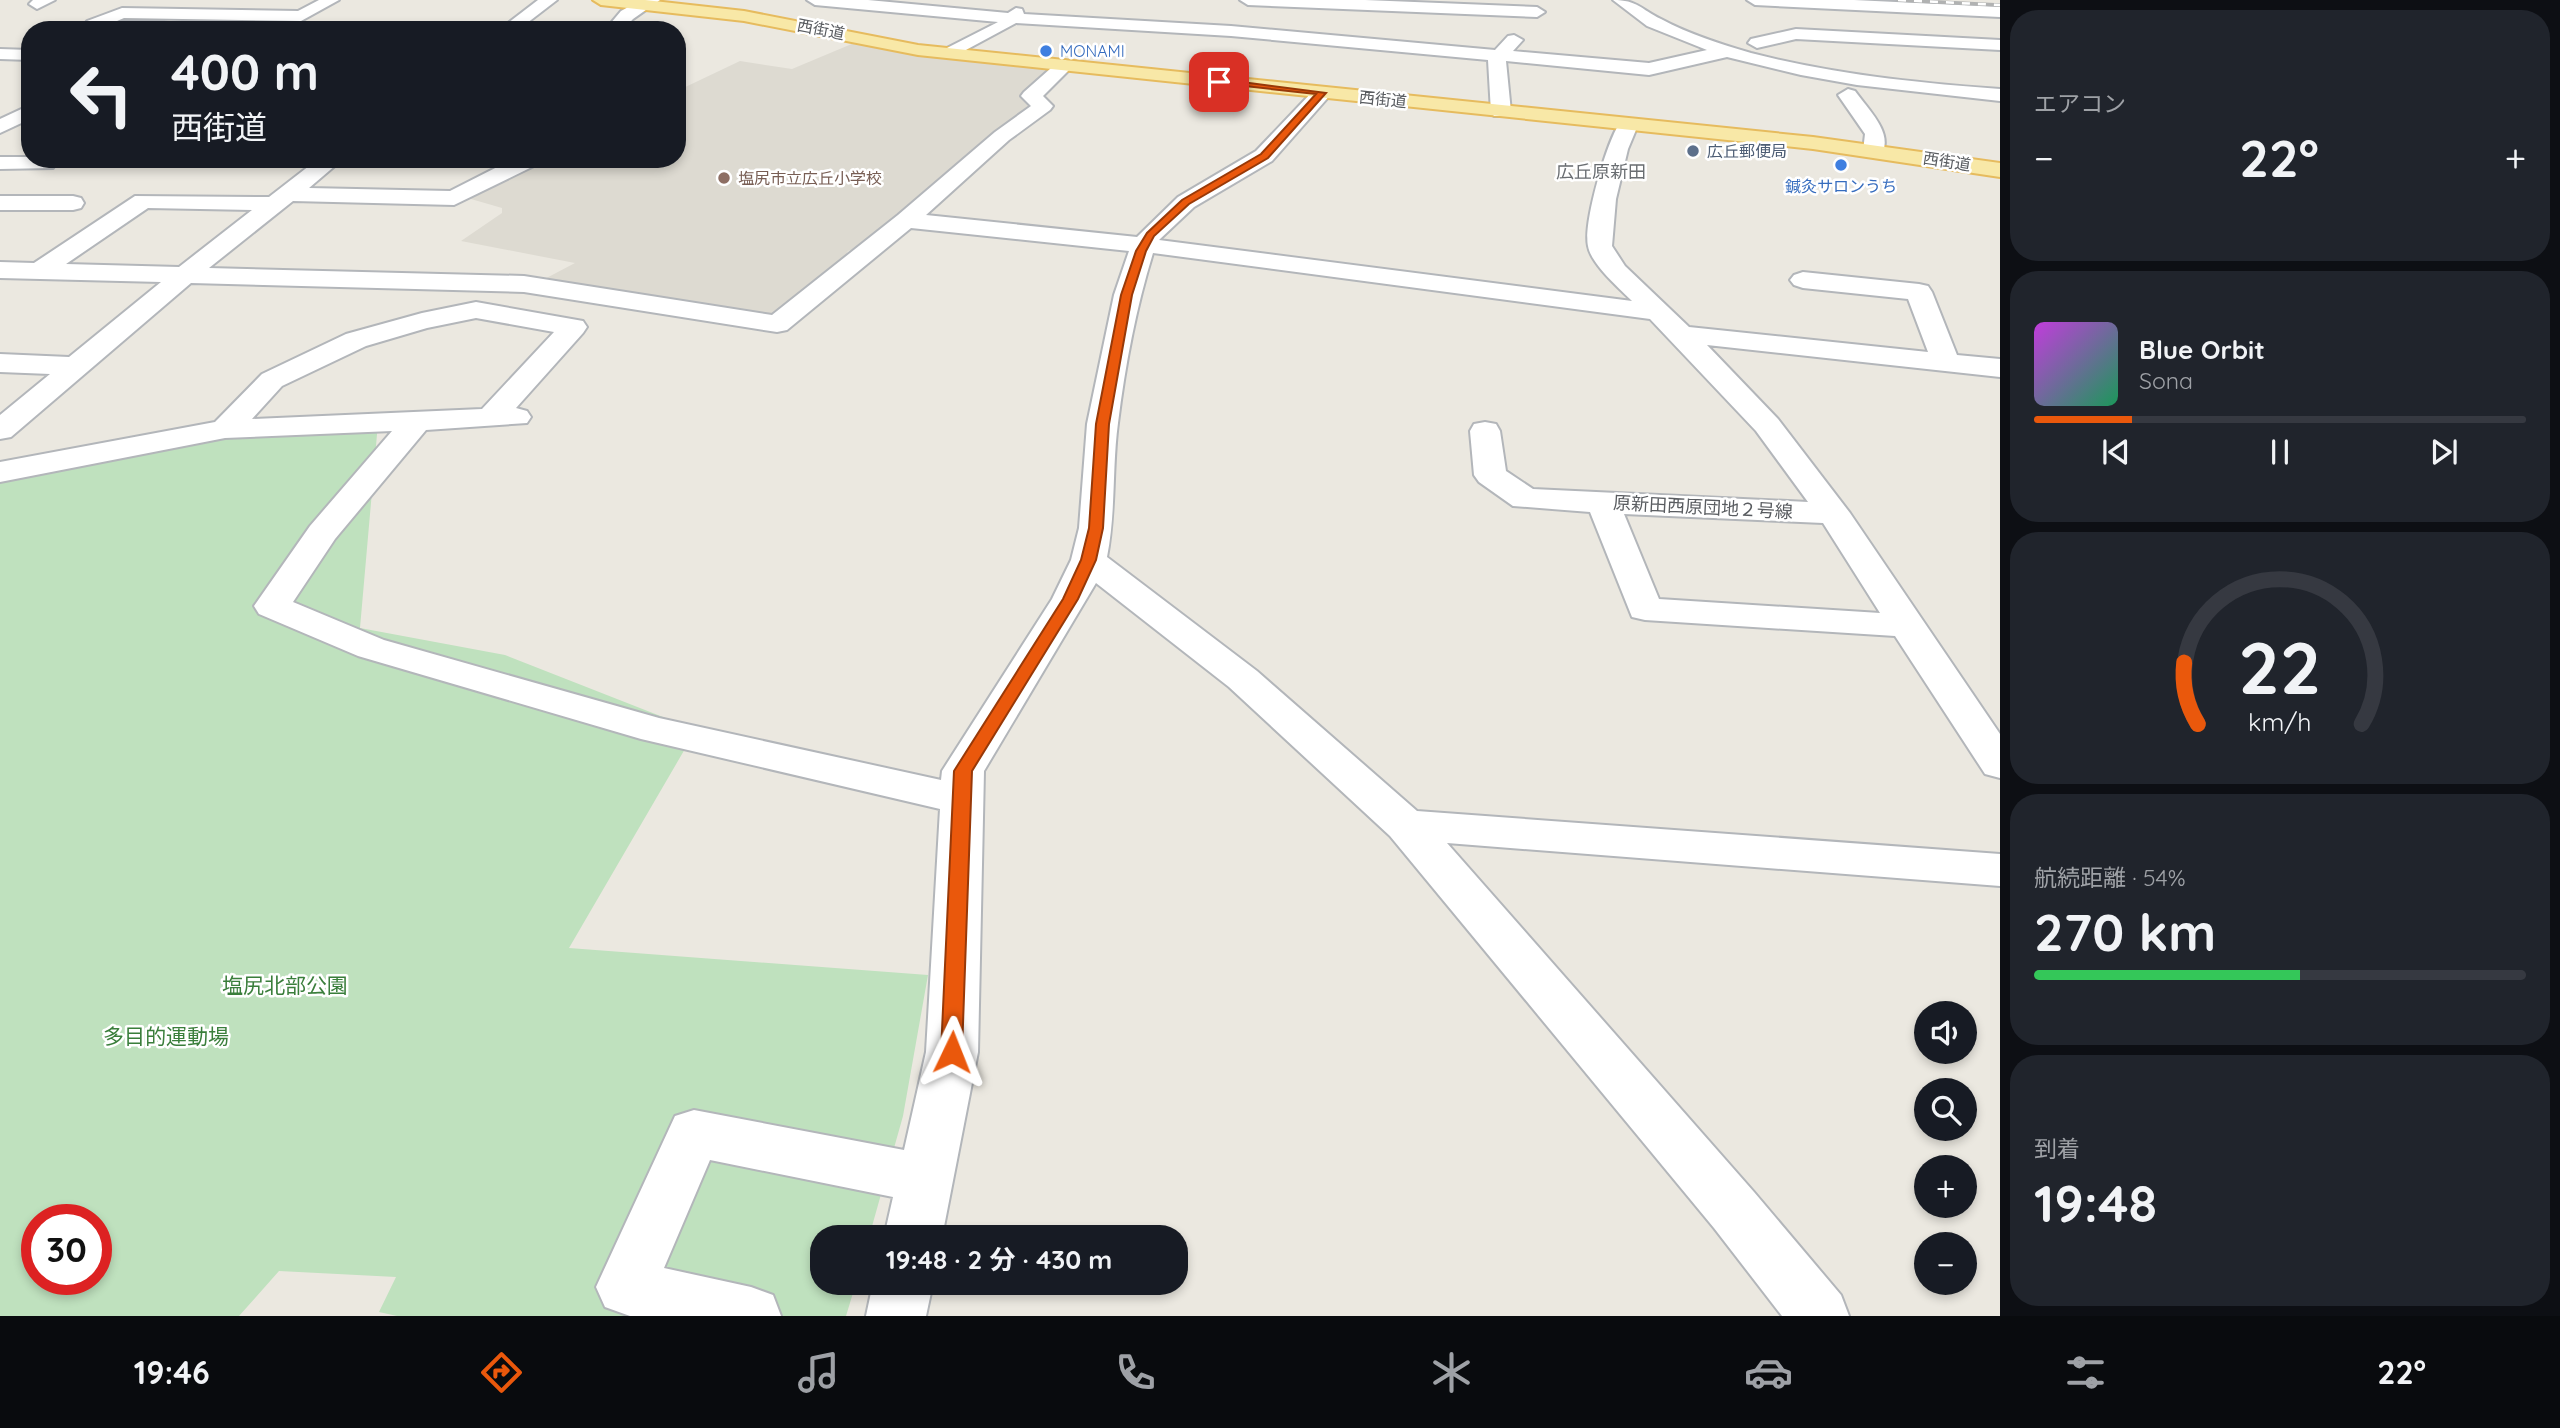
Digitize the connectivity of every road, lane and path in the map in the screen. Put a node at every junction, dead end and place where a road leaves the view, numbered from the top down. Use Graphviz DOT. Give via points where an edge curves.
graph roads {
  1 [pos="256,0"];
  2 [pos="331,0"];
  3 [pos="549,0"];
  4 [pos="601,0"];
  5 [pos="815,0"];
  6 [pos="1026,0"];
  7 [pos="1248,0"];
  8 [pos="1254,0"];
  9 [pos="1621,0"];
  10 [pos="1648,0"];
  11 [pos="1755,0"];
  12 [pos="649,2"];
  13 [pos="1538,6"];
  14 [pos="2000,12"];
  15 [pos="224,16"];
  16 [pos="1011,18"];
  17 [pos="101,21"];
  18 [pos="213,21"];
  19 [pos="520,21"];
  20 [pos="621,21"];
  21 [pos="1707,26"];
  22 [pos="1231,31"];
  23 [pos="1757,43"];
  24 [pos="2000,45"];
  25 [pos="1728,51"];
  26 [pos="951,53"];
  27 [pos="0,54"];
  28 [pos="21,55"];
  29 [pos="1497,58"];
  30 [pos="1066,65"];
  31 [pos="1993,90"];
  32 [pos="1322,93"];
  33 [pos="1848,95"];
  34 [pos="2000,111"];
  35 [pos="0,112"];
  36 [pos="21,112"];
  37 [pos="1501,112"];
  38 [pos="21,116"];
  39 [pos="1628,125"];
  40 [pos="0,127"];
  41 [pos="1874,151"];
  42 [pos="0,163"];
  43 [pos="21,163"];
  44 [pos="321,168"];
  45 [pos="512,168"];
  46 [pos="2000,170"];
  47 [pos="281,199"];
  48 [pos="0,203"];
  49 [pos="73,204"];
  50 [pos="906,220"];
  51 [pos="1144,245"];
  52 [pos="0,270"];
  53 [pos="41,271"];
  54 [pos="187,273"];
  55 [pos="1804,280"];
  56 [pos="1670,323"];
  57 [pos="1946,362"];
  58 [pos="0,363"];
  59 [pos="76,366"];
  60 [pos="2000,368"];
  61 [pos="418,420"];
  62 [pos="0,429"];
  63 [pos="225,429"];
  64 [pos="1485,431"];
  65 [pos="0,472"];
  66 [pos="1603,503"];
  67 [pos="1832,513"];
  68 [pos="1089,560"];
  69 [pos="1906,626"];
  70 [pos="2000,764"];
  71 [pos="962,799"];
  72 [pos="1406,825"];
  73 [pos="2000,870"];
  74 [pos="925,1179"];
  75 [pos="915,1225"];
  76 [pos="900,1295"];
  77 [pos="751,1316"];
  78 [pos="896,1316"];
  79 [pos="1819,1316"];
  1 -- 15 [label="street"];
  2 -- 15 [label="street" via="301,16"];
  3 -- 19 [label="street"];
  4 -- 12 [label="main road, 西街道"];
  5 -- 16 [label="street"];
  6 -- 16 [label="street"];
  7 -- 8 [label="street"];
  8 -- 13 [label="street"];
  8 -- 22 [label="street"];
  9 -- 25 [label="street" via="1670,31"];
  10 -- 31 [label="street" via="1693,29 1783,57"];
  11 -- 14 [label="street"];
  12 -- 20 [label="street"];
  12 -- 26 [label="main road, 西街道"];
  13 -- 29 [label="street"];
  15 -- 17 [label="street" via="122,13"];
  15 -- 18 [label="street"];
  16 -- 22 [label="street"];
  16 -- 26 [label="street"];
  21 -- 23 [label="street"];
  22 -- 29 [label="street"];
  23 -- 24 [label="street" via="1796,33"];
  23 -- 31 [label="street"];
  25 -- 29 [label="street" via="1649,69"];
  25 -- 31 [label="street" via="1846,77"];
  26 -- 30 [label="main road, 西街道"];
  27 -- 28 [label="street"];
  29 -- 37 [label="street"];
  30 -- 32 [label="main road, 西街道"];
  30 -- 50 [label="street" via="1031,96 1043,106"];
  31 -- 34 [label="street"];
  32 -- 37 [label="main road, 西街道"];
  32 -- 51 [label="street" via="1264,156 1186,202"];
  33 -- 41 [label="street" via="1875,134"];
  35 -- 36 [label="street"];
  37 -- 39 [label="main road, 西街道"];
  38 -- 40 [label="street"];
  39 -- 41 [label="main road, 西街道"];
  39 -- 56 [label="street" via="1605,199 1600,246 1616,271"];
  41 -- 46 [label="main road, 西街道"];
  42 -- 43 [label="street"];
  44 -- 47 [label="street"];
  45 -- 47 [label="street" via="454,198"];
  47 -- 53 [label="street" via="142,201"];
  47 -- 54 [label="street"];
  48 -- 49 [label="street"];
  50 -- 51 [label="street"];
  50 -- 54 [label="street" via="776,324 524,284"];
  51 -- 56 [label="street"];
  51 -- 68 [label="street" via="1127,295 1102,424 1096,528"];
  52 -- 53 [label="street"];
  53 -- 54 [label="street"];
  54 -- 59 [label="street"];
  55 -- 57 [label="street" via="1919,292"];
  56 -- 57 [label="street"];
  56 -- 67 [label="street" via="1767,425"];
  57 -- 60 [label="street"];
  58 -- 59 [label="street"];
  59 -- 62 [label="street"];
  61 -- 63 [label="street"];
  61 -- 63 [label="street" via="504,417 573,327 475,310 356,340 272,380"];
  61 -- 71 [label="street" via="322,533 272,606 371,648 655,730"];
  63 -- 65 [label="street"];
  64 -- 66 [label="street" via="1490,475 1525,499"];
  66 -- 67 [label="street, 原新田西原団地２号線"];
  66 -- 69 [label="street, 原新田西原団地２号線" via="1645,609"];
  67 -- 69 [label="street"];
  68 -- 71 [label="street" via="1070,599 963,771"];
  68 -- 72 [label="street" via="1243,679"];
  69 -- 70 [label="street"];
  71 -- 74 [label="street" via="952,1052"];
  72 -- 73 [label="street"];
  72 -- 79 [label="street"];
  74 -- 75 [label="street"];
  74 -- 77 [label="street" via="694,1133 626,1287"];
  76 -- 78 [label="street"];
}
